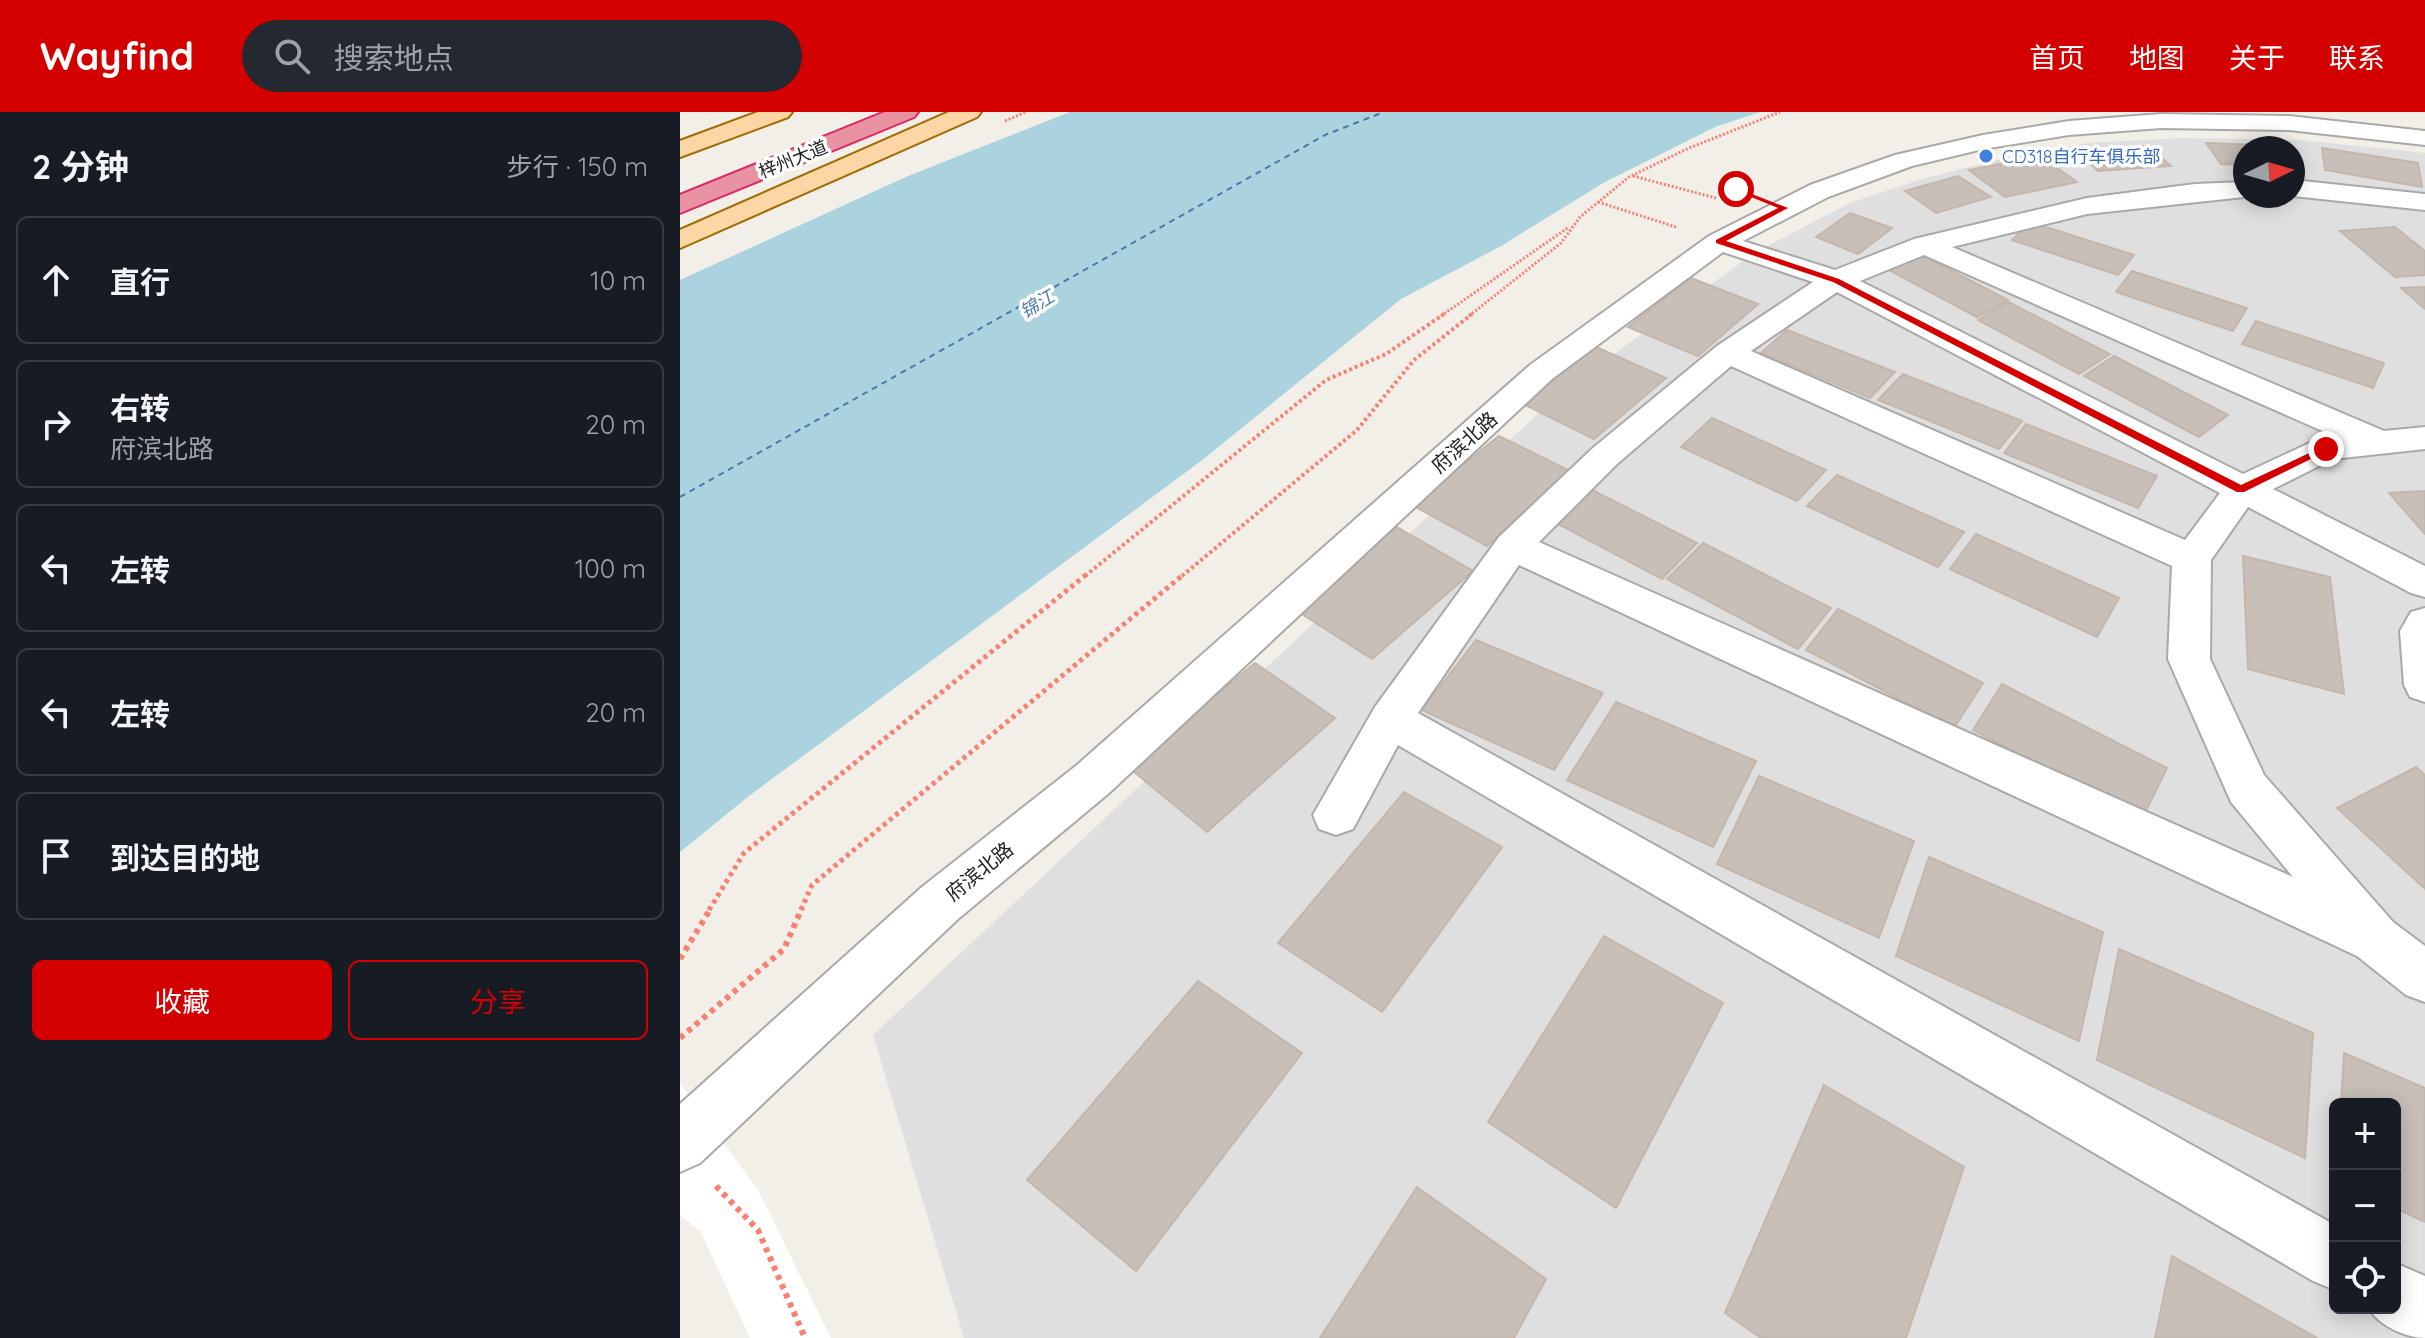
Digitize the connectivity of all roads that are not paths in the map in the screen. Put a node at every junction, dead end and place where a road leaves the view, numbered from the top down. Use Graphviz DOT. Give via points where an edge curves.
graph roads {
  1 [pos="780,112"];
  2 [pos="847,112"];
  3 [pos="906,112"];
  4 [pos="969,112"];
  5 [pos="2425,138"];
  6 [pos="680,150"];
  7 [pos="727,160"];
  8 [pos="680,172"];
  9 [pos="680,179"];
  10 [pos="2305,189"];
  11 [pos="2233,190"];
  12 [pos="2424,202"];
  13 [pos="680,205"];
  14 [pos="680,240"];
  15 [pos="1719,242"];
  16 [pos="1924,245"];
  17 [pos="1836,280"];
  18 [pos="1728,353"];
  19 [pos="2425,438"];
  20 [pos="2380,443"];
  21 [pos="2241,490"];
  22 [pos="1512,546"];
  23 [pos="2192,559"];
  24 [pos="2425,583"];
  25 [pos="2425,623"];
  26 [pos="2425,685"];
  27 [pos="1390,719"];
  28 [pos="1336,815"];
  29 [pos="2375,939"];
  30 [pos="2425,977"];
  31 [pos="680,1143"];
  32 [pos="2329,1256"];
  33 [pos="2401,1297"];
  34 [pos="2425,1311"];
  1 -- 6 [label="main road"];
  2 -- 7 [label="highway, 梓州大道"];
  3 -- 13 [label="highway, 梓州大道"];
  4 -- 14 [label="main road"];
  5 -- 15 [label="street, 府滨北路" via="2289,123 2161,121 2069,128 1904,160 1819,191"];
  7 -- 8 [label="highway"];
  7 -- 9 [label="highway, 梓州大道"];
  10 -- 12 [label="street"];
  11 -- 16 [label="street" via="2087,206"];
  15 -- 17 [label="street"];
  15 -- 31 [label="street, 府滨北路" via="1541,372 1093,779 940,903"];
  16 -- 17 [label="street"];
  16 -- 20 [label="street"];
  17 -- 18 [label="street"];
  17 -- 21 [label="street"];
  18 -- 22 [label="street" via="1605,456"];
  18 -- 23 [label="street"];
  19 -- 20 [label="street"];
  20 -- 21 [label="street" via="2326,449"];
  21 -- 23 [label="street"];
  21 -- 24 [label="street"];
  22 -- 27 [label="street"];
  22 -- 29 [label="street"];
  23 -- 29 [label="street" via="2189,659 2247,788"];
  25 -- 26 [label="street" via="2420,631"];
  27 -- 28 [label="street"];
  27 -- 32 [label="street"];
  29 -- 30 [label="street"];
  33 -- 34 [label="street"];
}
